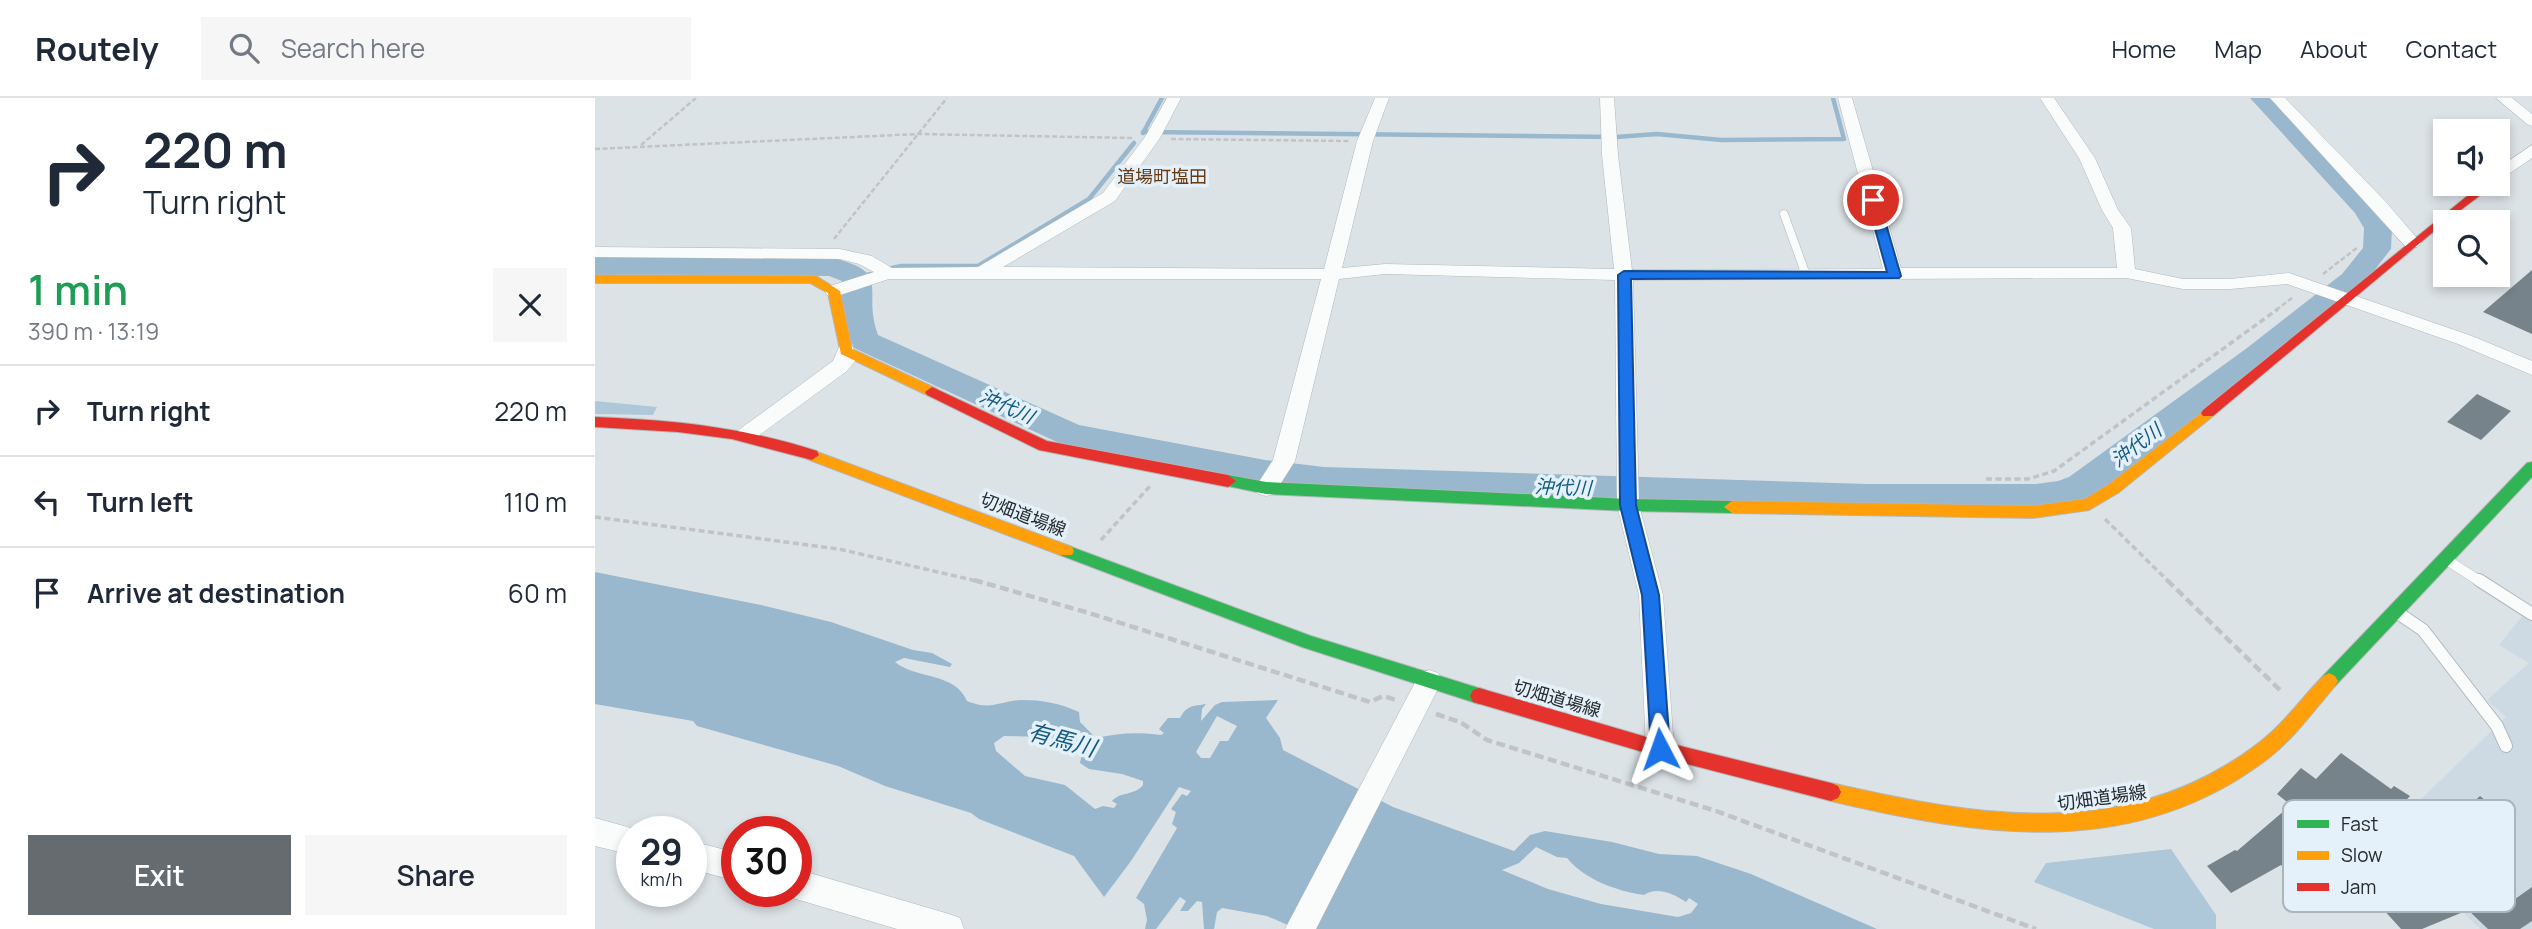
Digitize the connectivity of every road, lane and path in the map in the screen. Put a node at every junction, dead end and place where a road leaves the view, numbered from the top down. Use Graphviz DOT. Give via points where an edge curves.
graph roads {
  1 [pos="696,98"];
  2 [pos="947,98"];
  3 [pos="1174,98"];
  4 [pos="1382,98"];
  5 [pos="1607,98"];
  6 [pos="1845,98"];
  7 [pos="2047,98"];
  8 [pos="2277,98"];
  9 [pos="2503,98"];
  10 [pos="2532,121"];
  11 [pos="918,134"];
  12 [pos="1152,138"];
  13 [pos="1365,141"];
  14 [pos="640,147"];
  15 [pos="595,149"];
  16 [pos="2532,150"];
  17 [pos="2510,167"];
  18 [pos="2473,196"];
  19 [pos="1784,214"];
  20 [pos="2412,243"];
  21 [pos="2358,247"];
  22 [pos="595,252"];
  23 [pos="821,254"];
  24 [pos="983,272"];
  25 [pos="2126,273"];
  26 [pos="887,274"];
  27 [pos="1334,274"];
  28 [pos="1624,275"];
  29 [pos="1806,275"];
  30 [pos="1894,276"];
  31 [pos="595,279"];
  32 [pos="2314,285"];
  33 [pos="834,291"];
  34 [pos="2345,298"];
  35 [pos="846,351"];
  36 [pos="2532,369"];
  37 [pos="595,422"];
  38 [pos="747,434"];
  39 [pos="1165,469"];
  40 [pos="2530,472"];
  41 [pos="1986,479"];
  42 [pos="1266,488"];
  43 [pos="2089,504"];
  44 [pos="1628,505"];
  45 [pos="595,517"];
  46 [pos="2445,558"];
  47 [pos="1083,559"];
  48 [pos="2396,612"];
  49 [pos="2532,614"];
  50 [pos="1429,681"];
  51 [pos="2301,711"];
  52 [pos="1411,715"];
  53 [pos="2506,746"];
  54 [pos="1660,749"];
  55 [pos="595,832"];
  56 [pos="616,837"];
  57 [pos="812,889"];
  58 [pos="949,929"];
  59 [pos="1300,929"];
  60 [pos="2036,929"];
  1 -- 14 [label="path"];
  2 -- 11 [label="path"];
  3 -- 12 [label="street"];
  4 -- 13 [label="street"];
  5 -- 28 [label="street"];
  6 -- 30 [label="street"];
  7 -- 25 [label="street" via="2087,158 2122,228"];
  8 -- 20 [label="street"];
  9 -- 10 [label="street"];
  11 -- 12 [label="path"];
  11 -- 14 [label="path"];
  11 -- 23 [label="path"];
  12 -- 13 [label="path"];
  12 -- 24 [label="street" via="1109,197"];
  13 -- 27 [label="street"];
  14 -- 15 [label="path"];
  16 -- 17 [label="street"];
  18 -- 20 [label="street"];
  19 -- 29 [label="lane"];
  20 -- 34 [label="street"];
  21 -- 32 [label="path"];
  22 -- 23 [label="street"];
  23 -- 26 [label="street" via="860,257"];
  24 -- 26 [label="street"];
  24 -- 27 [label="street"];
  25 -- 30 [label="street"];
  25 -- 32 [label="street" via="2183,284 2289,278"];
  26 -- 33 [label="street"];
  27 -- 28 [label="street" via="1385,269"];
  27 -- 42 [label="street" via="1284,461"];
  28 -- 29 [label="street"];
  28 -- 44 [label="street"];
  29 -- 30 [label="street"];
  31 -- 33 [label="street" via="813,279"];
  32 -- 34 [label="street"];
  32 -- 41 [label="path" via="2054,471 2028,479"];
  33 -- 35 [label="street"];
  34 -- 36 [label="street"];
  34 -- 43 [label="street"];
  35 -- 38 [label="street" via="840,366"];
  35 -- 39 [label="street" via="1044,446"];
  37 -- 38 [label="street, 切畑道場線" via="697,426"];
  38 -- 47 [label="street, 切畑道場線"];
  39 -- 42 [label="street"];
  39 -- 47 [label="path"];
  40 -- 46 [label="street, 切畑道場線"];
  42 -- 44 [label="street"];
  43 -- 44 [label="street" via="2033,512"];
  43 -- 51 [label="path"];
  44 -- 54 [label="street" via="1651,595"];
  45 -- 52 [label="path" via="752,536 917,565 1062,603 1370,702 1383,696"];
  46 -- 48 [label="street, 切畑道場線"];
  46 -- 49 [label="lane"];
  47 -- 50 [label="street, 切畑道場線"];
  48 -- 51 [label="street, 切畑道場線"];
  48 -- 53 [label="lane" via="2423,630 2497,726"];
  50 -- 52 [label="street"];
  50 -- 54 [label="street, 切畑道場線"];
  51 -- 54 [label="street, 切畑道場線" via="2264,750 2201,792 2157,810 2102,821 2032,826 1909,811"];
  52 -- 59 [label="street"];
  52 -- 60 [label="path" via="1460,722 1487,740 1716,811"];
  55 -- 56 [label="street"];
  57 -- 58 [label="street"];
}
